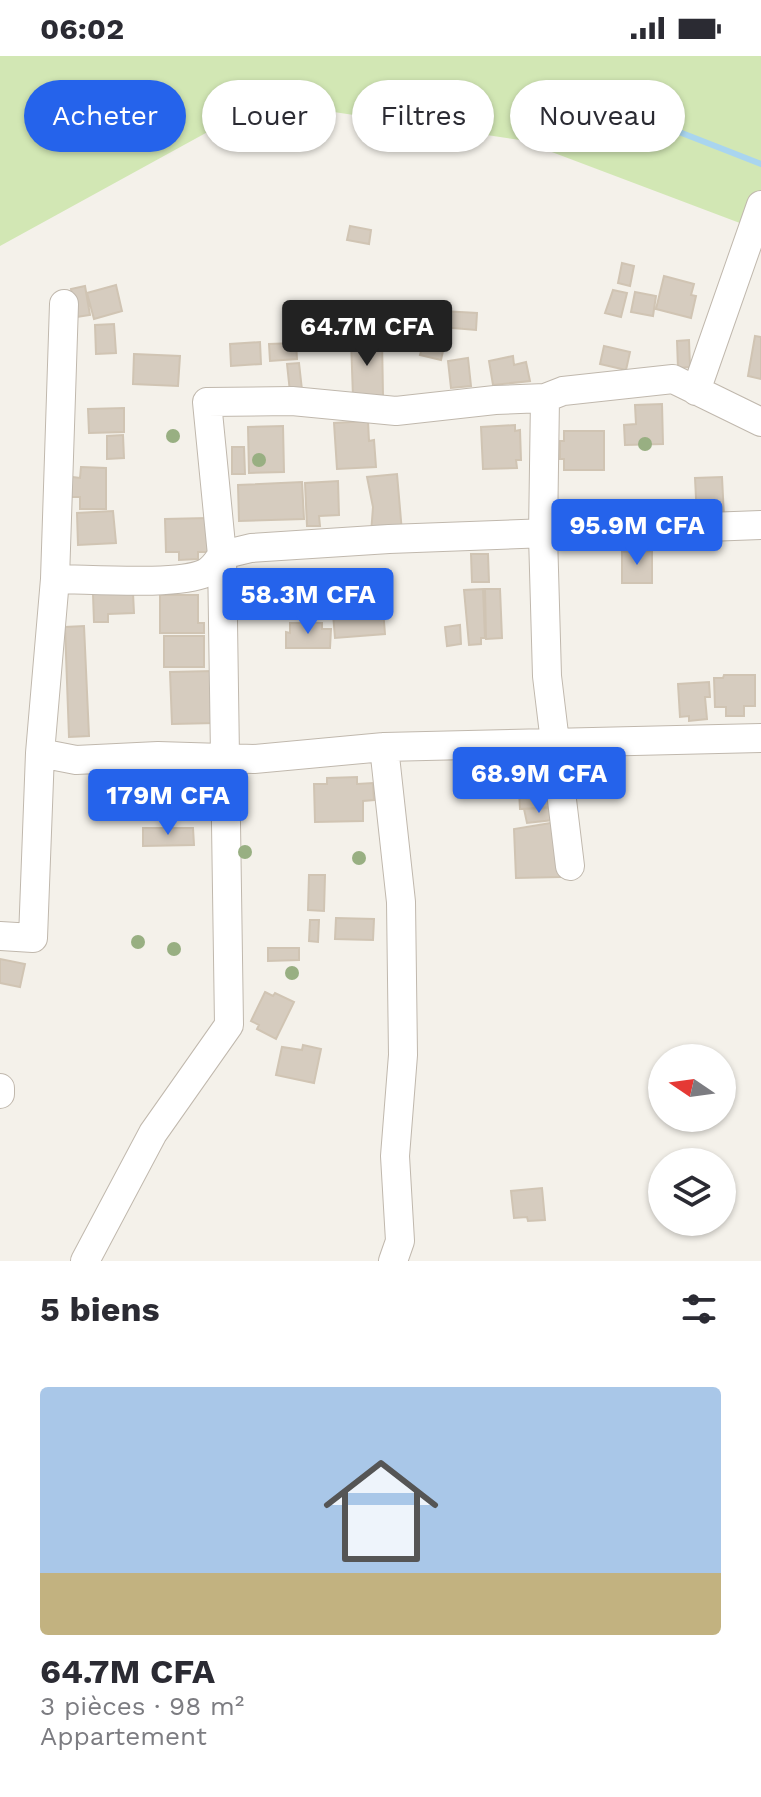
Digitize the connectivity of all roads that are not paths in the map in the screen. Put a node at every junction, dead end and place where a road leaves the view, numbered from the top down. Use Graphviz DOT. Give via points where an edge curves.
graph roads {
  1 [pos="761,205"];
  2 [pos="64,304"];
  3 [pos="696,391"];
  4 [pos="545,398"];
  5 [pos="761,422"];
  6 [pos="761,525"];
  7 [pos="543,535"];
  8 [pos="222,555"];
  9 [pos="55,579"];
  10 [pos="761,738"];
  11 [pos="553,742"];
  12 [pos="384,747"];
  13 [pos="40,753"];
  14 [pos="227,758"];
  15 [pos="570,866"];
  16 [pos="0,936"];
  17 [pos="85,1261"];
  18 [pos="393,1261"];
  1 -- 3 [label="street"];
  2 -- 9 [label="street"];
  3 -- 4 [label="street" via="673,379 563,391"];
  3 -- 5 [label="street"];
  4 -- 7 [label="street"];
  4 -- 8 [label="street" via="396,411 292,401 207,402"];
  6 -- 7 [label="street"];
  7 -- 8 [label="street" via="389,539 251,548"];
  7 -- 11 [label="street"];
  8 -- 9 [label="street" via="202,575 178,580"];
  8 -- 14 [label="street"];
  9 -- 13 [label="street"];
  10 -- 11 [label="street"];
  11 -- 12 [label="street"];
  11 -- 15 [label="street"];
  12 -- 14 [label="street"];
  12 -- 18 [label="street" via="401,902 403,1055 395,1156 400,1241"];
  13 -- 14 [label="street" via="76,760"];
  13 -- 16 [label="street" via="33,938"];
  14 -- 17 [label="street" via="229,1025 153,1133"];
}
